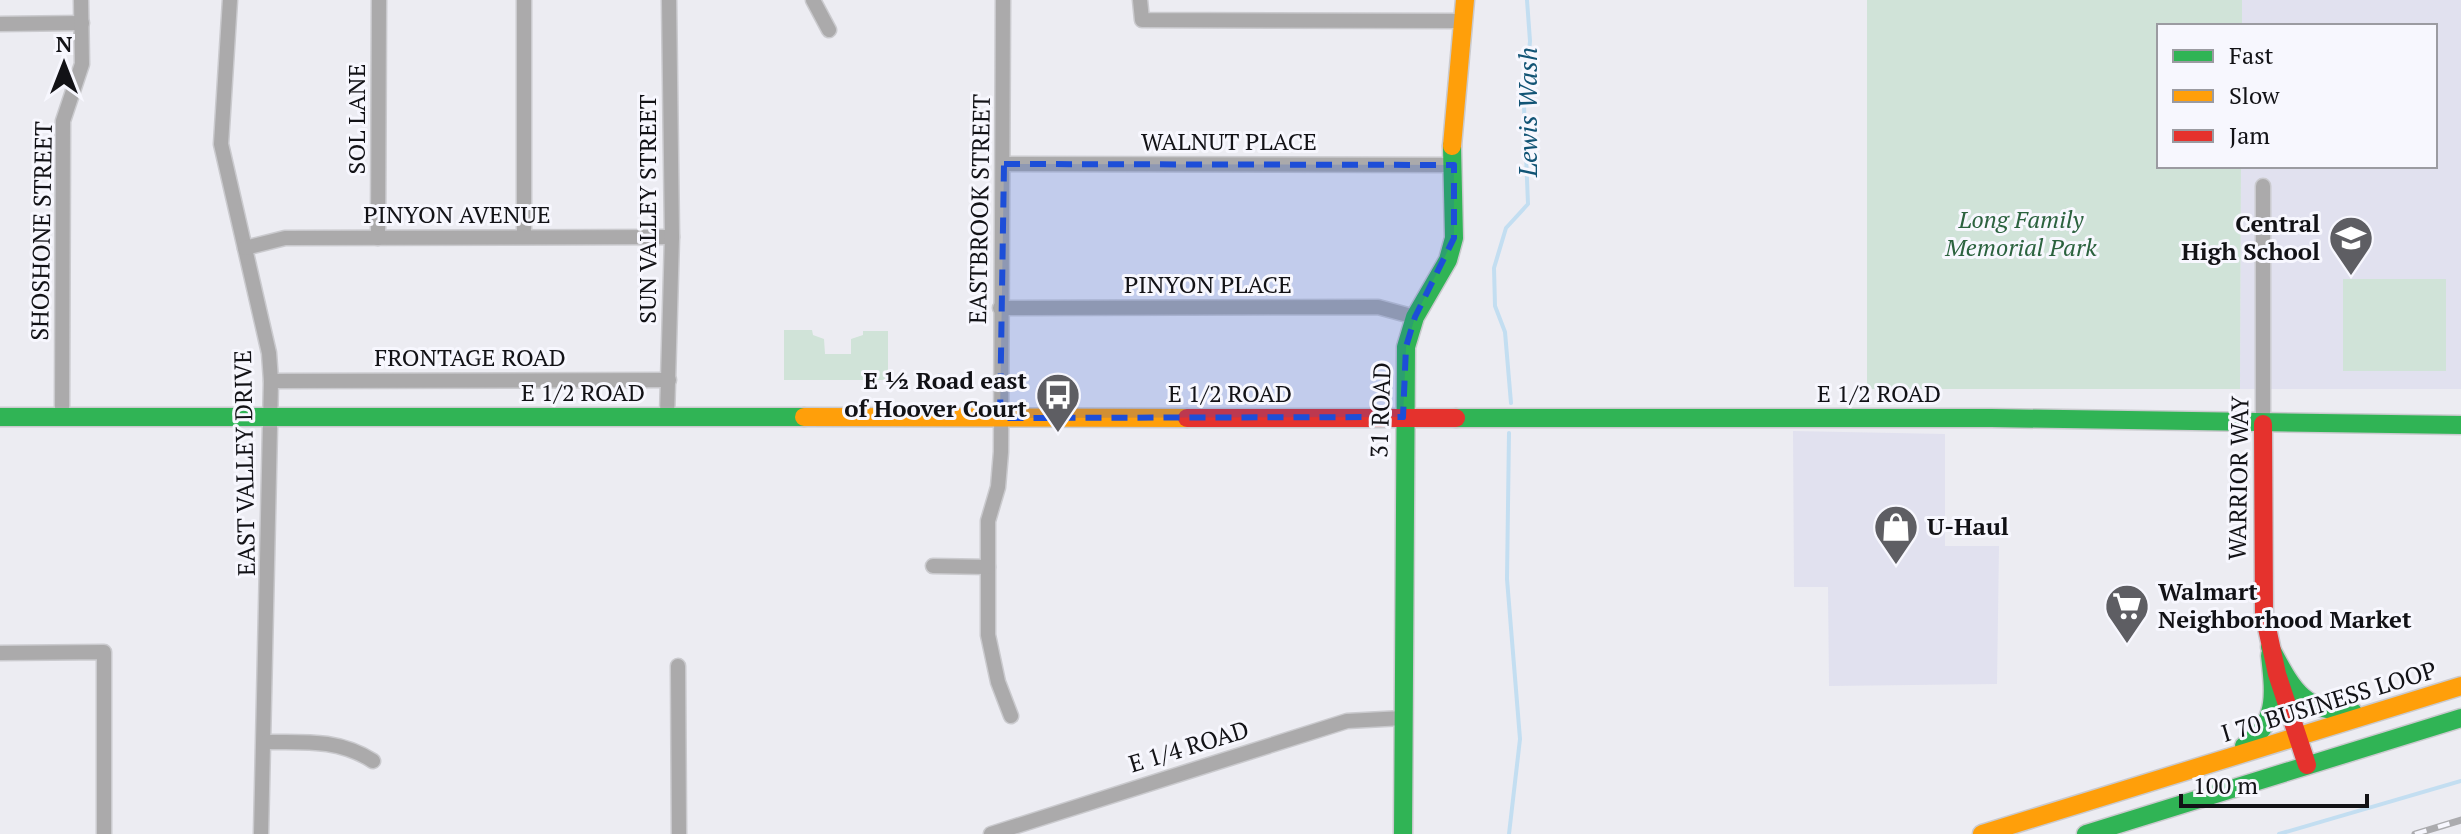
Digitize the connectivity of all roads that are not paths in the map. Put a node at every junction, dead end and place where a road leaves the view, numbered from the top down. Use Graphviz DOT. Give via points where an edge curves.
graph roads {
  1 [pos="81,0"];
  2 [pos="230,0"];
  3 [pos="379,0"];
  4 [pos="524,0"];
  5 [pos="669,0"];
  6 [pos="813,0"];
  7 [pos="1003,0"];
  8 [pos="1140,0"];
  9 [pos="1465,0"];
  10 [pos="1463,21"];
  11 [pos="82,23"];
  12 [pos="0,24"];
  13 [pos="829,30"];
  14 [pos="1004,164"];
  15 [pos="1454,165"];
  16 [pos="2263,186"];
  17 [pos="524,237"];
  18 [pos="672,237"];
  19 [pos="378,238"];
  20 [pos="245,248"];
  21 [pos="1000,308"];
  22 [pos="1415,317"];
  23 [pos="669,380"];
  24 [pos="271,381"];
  25 [pos="0,417"];
  26 [pos="62,417"];
  27 [pos="271,417"];
  28 [pos="667,417"];
  29 [pos="1403,417"];
  30 [pos="1000,418"];
  31 [pos="2263,424"];
  32 [pos="2461,425"];
  33 [pos="933,566"];
  34 [pos="988,567"];
  35 [pos="2270,647"];
  36 [pos="0,653"];
  37 [pos="678,666"];
  38 [pos="2461,686"];
  39 [pos="2430,696"];
  40 [pos="1011,716"];
  41 [pos="1403,718"];
  42 [pos="2461,718"];
  43 [pos="2298,736"];
  44 [pos="266,742"];
  45 [pos="373,761"];
  46 [pos="2307,765"];
  47 [pos="2172,775"];
  48 [pos="1046,817"];
  49 [pos="104,834"];
  50 [pos="261,834"];
  51 [pos="679,834"];
  52 [pos="991,834"];
  53 [pos="1047,834"];
  54 [pos="1403,834"];
  55 [pos="1982,834"];
  56 [pos="2086,834"];
  1 -- 11 [label="street, SHOSHONE STREET"];
  2 -- 20 [label="street, EAST VALLEY DRIVE" via="221,144"];
  3 -- 19 [label="street, SOL LANE"];
  4 -- 17 [label="street"];
  5 -- 18 [label="street, SUN VALLEY STREET"];
  6 -- 13 [label="street"];
  7 -- 14 [label="street, EASTBROOK STREET"];
  8 -- 10 [label="street" via="1142,20"];
  9 -- 10 [label="main road, 31 ROAD"];
  10 -- 15 [label="main road, 31 ROAD" via="1452,120"];
  11 -- 12 [label="street"];
  11 -- 26 [label="street, SHOSHONE STREET" via="82,64 63,121"];
  14 -- 15 [label="street, WALNUT PLACE"];
  14 -- 21 [label="street, EASTBROOK STREET"];
  15 -- 22 [label="main road, 31 ROAD" via="1454,238 1448,260"];
  16 -- 31 [label="street, WARRIOR WAY"];
  17 -- 18 [label="street, PINYON AVENUE"];
  17 -- 19 [label="street, PINYON AVENUE"];
  18 -- 23 [label="street, SUN VALLEY STREET"];
  19 -- 20 [label="street, PINYON AVENUE" via="285,238"];
  20 -- 24 [label="street, EAST VALLEY DRIVE"];
  21 -- 22 [label="street, PINYON PLACE" via="1378,307"];
  21 -- 30 [label="street, EASTBROOK STREET"];
  22 -- 29 [label="main road, 31 ROAD" via="1406,347"];
  23 -- 24 [label="street, FRONTAGE ROAD"];
  23 -- 28 [label="street, SUN VALLEY STREET"];
  24 -- 27 [label="street, EAST VALLEY DRIVE"];
  25 -- 26 [label="main road, E 1/2 ROAD"];
  26 -- 27 [label="main road, E 1/2 ROAD"];
  27 -- 28 [label="main road, E 1/2 ROAD"];
  27 -- 44 [label="street, EAST VALLEY DRIVE"];
  28 -- 30 [label="main road, E 1/2 ROAD"];
  29 -- 30 [label="main road, E 1/2 ROAD"];
  29 -- 31 [label="main road, E 1/2 ROAD"];
  29 -- 41 [label="main road, 31 ROAD"];
  30 -- 34 [label="street, EASTBROOK STREET"];
  31 -- 32 [label="main road, E 1/2 ROAD"];
  31 -- 35 [label="main road, WARRIOR WAY" via="2262,583"];
  33 -- 34 [label="street"];
  34 -- 40 [label="street, EASTBROOK STREET" via="988,635"];
  35 -- 39 [label="main road" via="2293,689 2317,709 2359,712"];
  35 -- 43 [label="main road, WARRIOR WAY"];
  35 -- 47 [label="main road" via="2273,711 2266,732"];
  36 -- 49 [label="street" via="104,652"];
  37 -- 51 [label="street"];
  38 -- 39 [label="main road, I 70 BUSINESS LOOP"];
  39 -- 43 [label="main road, I 70 BUSINESS LOOP"];
  41 -- 48 [label="street, E 1/4 ROAD" via="1347,721"];
  41 -- 54 [label="main road, 31 ROAD"];
  42 -- 46 [label="main road"];
  43 -- 46 [label="main road, WARRIOR WAY"];
  43 -- 47 [label="main road, I 70 BUSINESS LOOP"];
  44 -- 45 [label="street" via="325,742 354,749"];
  44 -- 50 [label="street, EAST VALLEY DRIVE"];
  46 -- 56 [label="main road"];
  47 -- 55 [label="main road, I 70 BUSINESS LOOP"];
  48 -- 52 [label="street, E 1/4 ROAD"];
  48 -- 53 [label="street"];
}
